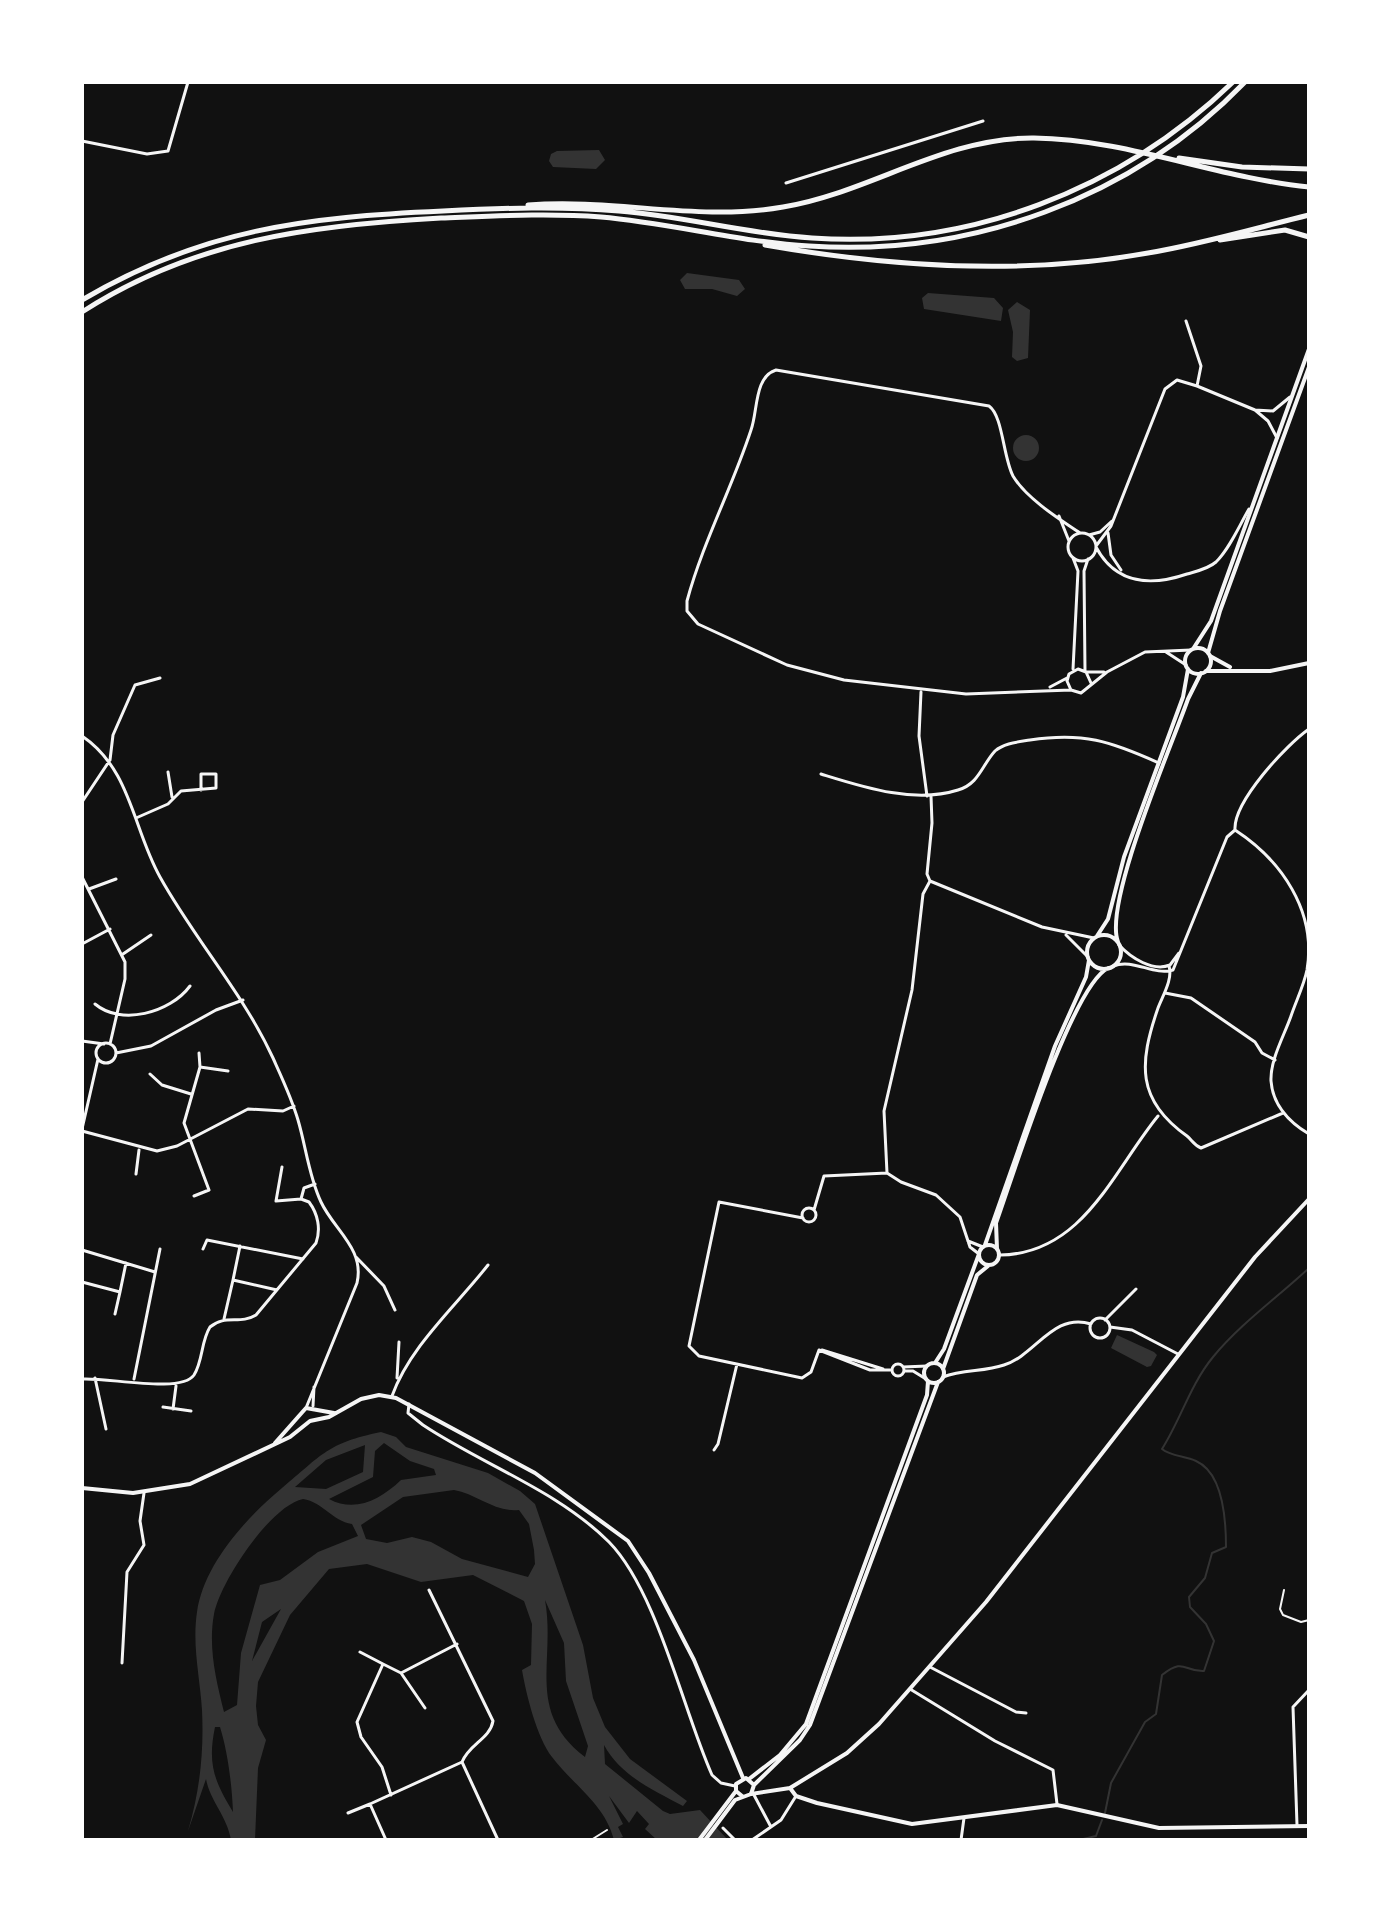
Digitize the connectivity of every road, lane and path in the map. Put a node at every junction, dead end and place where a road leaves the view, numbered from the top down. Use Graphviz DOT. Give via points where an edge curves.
graph roads {
  1 [pos="187,82"];
  2 [pos="1233,82"];
  3 [pos="1245,82"];
  4 [pos="983,121"];
  5 [pos="82,141"];
  6 [pos="1131,151"];
  7 [pos="1309,169"];
  8 [pos="786,183"];
  9 [pos="1309,187"];
  10 [pos="480,209"];
  11 [pos="1309,215"];
  12 [pos="723,235"];
  13 [pos="1309,237"];
  14 [pos="1150,253"];
  15 [pos="82,300"];
  16 [pos="82,312"];
  17 [pos="1186,321"];
  18 [pos="1309,349"];
  19 [pos="1309,367"];
  20 [pos="1297,382"];
  21 [pos="1197,386"];
  22 [pos="1255,410"];
  23 [pos="1277,440"];
  24 [pos="1253,503"];
  25 [pos="1059,516"];
  26 [pos="1112,521"];
  27 [pos="1109,529"];
  28 [pos="1080,533"];
  29 [pos="1089,535"];
  30 [pos="1069,541"];
  31 [pos="1096,547"];
  32 [pos="1073,558"];
  33 [pos="1088,559"];
  34 [pos="1125,574"];
  35 [pos="1163,650"];
  36 [pos="1192,650"];
  37 [pos="1209,654"];
  38 [pos="1309,663"];
  39 [pos="1187,667"];
  40 [pos="1230,667"];
  41 [pos="1085,671"];
  42 [pos="1241,671"];
  43 [pos="1072,672"];
  44 [pos="1107,672"];
  45 [pos="1203,672"];
  46 [pos="160,678"];
  47 [pos="1067,678"];
  48 [pos="1091,683"];
  49 [pos="1047,689"];
  50 [pos="1071,690"];
  51 [pos="921,691"];
  52 [pos="1309,729"];
  53 [pos="82,736"];
  54 [pos="110,760"];
  55 [pos="1159,763"];
  56 [pos="168,772"];
  57 [pos="821,774"];
  58 [pos="201,790"];
  59 [pos="929,796"];
  60 [pos="172,797"];
  61 [pos="82,802"];
  62 [pos="136,818"];
  63 [pos="1235,830"];
  64 [pos="82,877"];
  65 [pos="116,879"];
  66 [pos="930,881"];
  67 [pos="89,889"];
  68 [pos="110,929"];
  69 [pos="1063,932"];
  70 [pos="151,935"];
  71 [pos="1096,937"];
  72 [pos="1119,943"];
  73 [pos="82,944"];
  74 [pos="1181,950"];
  75 [pos="123,954"];
  76 [pos="1088,959"];
  77 [pos="1169,966"];
  78 [pos="1111,967"];
  79 [pos="1171,972"];
  80 [pos="190,986"];
  81 [pos="1164,992"];
  82 [pos="243,1000"];
  83 [pos="95,1004"];
  84 [pos="118,1013"];
  85 [pos="82,1042"];
  86 [pos="107,1044"];
  87 [pos="97,1052"];
  88 [pos="116,1053"];
  89 [pos="199,1053"];
  90 [pos="98,1059"];
  91 [pos="1275,1060"];
  92 [pos="108,1063"];
  93 [pos="200,1067"];
  94 [pos="228,1071"];
  95 [pos="96,1073"];
  96 [pos="150,1074"];
  97 [pos="191,1094"];
  98 [pos="294,1106"];
  99 [pos="1283,1113"];
  100 [pos="1159,1115"];
  101 [pos="82,1130"];
  102 [pos="1309,1134"];
  103 [pos="189,1139"];
  104 [pos="139,1148"];
  105 [pos="282,1167"];
  106 [pos="887,1173"];
  107 [pos="136,1174"];
  108 [pos="315,1184"];
  109 [pos="194,1196"];
  110 [pos="301,1199"];
  111 [pos="1309,1199"];
  112 [pos="814,1210"];
  113 [pos="803,1218"];
  114 [pos="968,1241"];
  115 [pos="240,1246"];
  116 [pos="984,1246"];
  117 [pos="160,1249"];
  118 [pos="203,1249"];
  119 [pos="82,1252"];
  120 [pos="998,1252"];
  121 [pos="979,1254"];
  122 [pos="356,1257"];
  123 [pos="303,1259"];
  124 [pos="126,1263"];
  125 [pos="488,1265"];
  126 [pos="988,1266"];
  127 [pos="155,1272"];
  128 [pos="233,1280"];
  129 [pos="82,1282"];
  130 [pos="1136,1289"];
  131 [pos="277,1290"];
  132 [pos="120,1292"];
  133 [pos="395,1310"];
  134 [pos="115,1314"];
  135 [pos="224,1319"];
  136 [pos="1105,1320"];
  137 [pos="1091,1324"];
  138 [pos="1110,1327"];
  139 [pos="399,1342"];
  140 [pos="1178,1354"];
  141 [pos="935,1363"];
  142 [pos="737,1364"];
  143 [pos="927,1366"];
  144 [pos="903,1369"];
  145 [pos="943,1369"];
  146 [pos="889,1370"];
  147 [pos="943,1377"];
  148 [pos="95,1378"];
  149 [pos="82,1379"];
  150 [pos="134,1380"];
  151 [pos="927,1380"];
  152 [pos="397,1381"];
  153 [pos="938,1382"];
  154 [pos="314,1383"];
  155 [pos="176,1386"];
  156 [pos="392,1396"];
  157 [pos="409,1404"];
  158 [pos="313,1406"];
  159 [pos="163,1407"];
  160 [pos="173,1409"];
  161 [pos="305,1409"];
  162 [pos="191,1411"];
  163 [pos="318,1411"];
  164 [pos="334,1413"];
  165 [pos="318,1418"];
  166 [pos="310,1421"];
  167 [pos="106,1429"];
  168 [pos="273,1444"];
  169 [pos="714,1450"];
  170 [pos="82,1488"];
  171 [pos="144,1493"];
  172 [pos="429,1590"];
  173 [pos="1284,1590"];
  174 [pos="1309,1620"];
  175 [pos="457,1644"];
  176 [pos="360,1652"];
  177 [pos="122,1663"];
  178 [pos="383,1664"];
  179 [pos="930,1667"];
  180 [pos="401,1673"];
  181 [pos="910,1689"];
  182 [pos="1309,1690"];
  183 [pos="425,1708"];
  184 [pos="1026,1713"];
  185 [pos="462,1762"];
  186 [pos="746,1778"];
  187 [pos="754,1785"];
  188 [pos="790,1788"];
  189 [pos="736,1789"];
  190 [pos="753,1794"];
  191 [pos="391,1795"];
  192 [pos="742,1796"];
  193 [pos="796,1796"];
  194 [pos="370,1804"];
  195 [pos="1057,1805"];
  196 [pos="348,1813"];
  197 [pos="964,1818"];
  198 [pos="715,1820"];
  199 [pos="1297,1825"];
  200 [pos="1309,1826"];
  201 [pos="771,1827"];
  202 [pos="723,1828"];
  203 [pos="607,1830"];
  204 [pos="760,1835"];
  205 [pos="386,1840"];
  206 [pos="498,1840"];
  207 [pos="591,1840"];
  208 [pos="702,1840"];
  209 [pos="735,1840"];
  210 [pos="752,1840"];
  211 [pos="762,1840"];
  212 [pos="961,1840"];
  1 -- 5 [label="street" via="168,151 147,154"];
  2 -- 10 [label="highway" via="1131,162 1079,189 955,229 880,239 792,237 621,211"];
  3 -- 12 [label="highway" via="1145,163 1058,208 961,237 862,248"];
  4 -- 8 [label="street"];
  6 -- 7 [label="highway" via="1242,167"];
  6 -- 9 [label="highway"];
  6 -- 10 [label="highway" via="1056,139 986,143 946,152 829,196 753,211 579,204"];
  10 -- 15 [label="highway" via="264,227 177,252"];
  11 -- 14 [label="highway"];
  12 -- 14 [label="highway" via="833,255 952,265 1035,265"];
  12 -- 16 [label="highway" via="545,214 294,230 230,245 151,273"];
  13 -- 14 [label="highway" via="1285,230 1263,232"];
  17 -- 21 [label="street" via="1201,366"];
  18 -- 20 [label="main road"];
  19 -- 37 [label="main road"];
  20 -- 22 [label="street" via="1284,405 1273,411"];
  20 -- 23 [label="main road"];
  21 -- 22 [label="street"];
  21 -- 26 [label="street" via="1177,380 1165,389"];
  22 -- 23 [label="street"];
  23 -- 24 [label="main road"];
  24 -- 34 [label="street" via="1210,566 1155,584"];
  24 -- 36 [label="main road" via="1209,627"];
  25 -- 28 [label="street"];
  25 -- 30 [label="street"];
  25 -- 51 [label="street" via="1017,481 1003,452 998,416 989,406 780,370 762,379 751,430 690,589 687,611 698,624 799,670"];
  26 -- 27 [label="street"];
  26 -- 29 [label="street"];
  27 -- 31 [label="street"];
  27 -- 34 [label="street" via="1111,555"];
  28 -- 29 [label="street"];
  28 -- 30 [label="street"];
  29 -- 31 [label="street"];
  30 -- 32 [label="street"];
  31 -- 33 [label="street"];
  31 -- 34 [label="street"];
  32 -- 33 [label="street"];
  32 -- 43 [label="street" via="1078,571"];
  33 -- 41 [label="street"];
  35 -- 36 [label="street"];
  35 -- 39 [label="street"];
  35 -- 44 [label="street" via="1145,652"];
  36 -- 37 [label="main road"];
  36 -- 39 [label="main road"];
  37 -- 40 [label="main road"];
  37 -- 45 [label="main road" via="1211,664"];
  38 -- 42 [label="main road"];
  39 -- 45 [label="main road"];
  39 -- 55 [label="main road" via="1183,697"];
  40 -- 42 [label="street"];
  41 -- 43 [label="street"];
  41 -- 44 [label="street"];
  41 -- 48 [label="street"];
  42 -- 45 [label="main road"];
  43 -- 47 [label="street"];
  44 -- 48 [label="street"];
  45 -- 72 [label="main road" via="1188,699 1128,866 1115,921"];
  46 -- 54 [label="street" via="135,685 113,735"];
  47 -- 49 [label="street"];
  47 -- 50 [label="street"];
  48 -- 50 [label="street" via="1081,693"];
  49 -- 50 [label="street"];
  49 -- 51 [label="street" via="992,694"];
  51 -- 59 [label="street" via="919,736"];
  52 -- 63 [label="street" via="1270,766 1236,818"];
  53 -- 54 [label="street"];
  54 -- 61 [label="street"];
  54 -- 62 [label="street"];
  55 -- 59 [label="street" via="1095,737 1035,739 999,748 968,786"];
  55 -- 71 [label="main road" via="1108,919"];
  56 -- 60 [label="street"];
  57 -- 59 [label="street"];
  58 -- 58 [label="street" via="216,788 216,774 201,774"];
  58 -- 60 [label="street"];
  59 -- 66 [label="street"];
  60 -- 62 [label="street" via="168,804"];
  62 -- 82 [label="street" via="145,848 174,902"];
  63 -- 74 [label="street" via="1227,837"];
  63 -- 91 [label="street" via="1281,870 1306,924 1307,969"];
  64 -- 67 [label="street"];
  65 -- 67 [label="street"];
  66 -- 69 [label="street"];
  66 -- 106 [label="street" via="923,894 912,990 885,1100"];
  67 -- 68 [label="street"];
  68 -- 73 [label="street"];
  68 -- 75 [label="street"];
  69 -- 71 [label="street"];
  69 -- 76 [label="street"];
  70 -- 75 [label="street"];
  71 -- 72 [label="main road" via="1109,935"];
  71 -- 76 [label="main road" via="1088,946"];
  72 -- 77 [label="street" via="1148,964"];
  72 -- 78 [label="main road" via="1119,959"];
  74 -- 77 [label="street"];
  74 -- 79 [label="street"];
  75 -- 84 [label="street" via="126,969"];
  76 -- 78 [label="main road" via="1095,967"];
  76 -- 116 [label="main road" via="1086,977 1055,1046"];
  77 -- 79 [label="street"];
  78 -- 79 [label="street" via="1129,963"];
  78 -- 120 [label="main road" via="1091,984 1064,1041 996,1223"];
  79 -- 81 [label="street"];
  80 -- 84 [label="street" via="140,1017"];
  81 -- 91 [label="street" via="1191,998"];
  81 -- 100 [label="street" via="1146,1071"];
  82 -- 88 [label="street" via="151,1046"];
  82 -- 98 [label="street"];
  83 -- 84 [label="street"];
  84 -- 86 [label="street"];
  85 -- 86 [label="street"];
  85 -- 87 [label="street"];
  86 -- 87 [label="street"];
  86 -- 88 [label="street"];
  87 -- 90 [label="street"];
  88 -- 92 [label="street"];
  89 -- 93 [label="street"];
  90 -- 92 [label="street"];
  90 -- 95 [label="street"];
  91 -- 99 [label="street" via="1271,1082"];
  92 -- 95 [label="street"];
  93 -- 94 [label="street"];
  93 -- 97 [label="street"];
  95 -- 101 [label="street"];
  96 -- 97 [label="street" via="162,1085"];
  97 -- 103 [label="street" via="184,1123"];
  98 -- 103 [label="street" via="283,1111 248,1109"];
  98 -- 108 [label="street"];
  99 -- 100 [label="street" via="1201,1148"];
  99 -- 102 [label="street"];
  100 -- 120 [label="street" via="1077,1226 1045,1244"];
  101 -- 104 [label="street"];
  103 -- 104 [label="street" via="167,1149"];
  103 -- 109 [label="street" via="209,1190"];
  104 -- 107 [label="street"];
  105 -- 110 [label="street" via="276,1201"];
  106 -- 112 [label="street" via="829,1173 821,1180"];
  106 -- 114 [label="street" via="931,1191 960,1217"];
  108 -- 110 [label="street" via="304,1188"];
  108 -- 122 [label="street"];
  110 -- 123 [label="street" via="312,1206 319,1230"];
  111 -- 140 [label="main road" via="1272,1236"];
  112 -- 113 [label="street" via="805,1209"];
  112 -- 113 [label="street" via="813,1220"];
  113 -- 142 [label="street" via="719,1202 689,1346 699,1356"];
  114 -- 116 [label="street"];
  114 -- 121 [label="street"];
  115 -- 118 [label="street" via="207,1240"];
  115 -- 123 [label="street"];
  115 -- 128 [label="street"];
  116 -- 120 [label="main road"];
  116 -- 121 [label="main road"];
  117 -- 127 [label="street"];
  119 -- 124 [label="street"];
  120 -- 126 [label="main road" via="997,1263"];
  121 -- 126 [label="main road"];
  121 -- 141 [label="main road"];
  122 -- 133 [label="street" via="384,1286"];
  122 -- 154 [label="street" via="359,1272 353,1294"];
  123 -- 131 [label="street"];
  124 -- 127 [label="street"];
  124 -- 132 [label="street"];
  125 -- 152 [label="street"];
  126 -- 145 [label="main road" via="977,1275"];
  127 -- 150 [label="street"];
  128 -- 131 [label="street"];
  128 -- 135 [label="street"];
  129 -- 132 [label="street"];
  130 -- 136 [label="street"];
  131 -- 135 [label="street" via="250,1319"];
  132 -- 134 [label="street"];
  135 -- 155 [label="street" via="206,1333 193,1376"];
  136 -- 137 [label="street"];
  136 -- 138 [label="street"];
  137 -- 138 [label="street" via="1092,1334 1099,1338"];
  137 -- 147 [label="street" via="1064,1324 1004,1366"];
  138 -- 140 [label="street" via="1132,1330"];
  139 -- 152 [label="street"];
  140 -- 179 [label="main road"];
  141 -- 143 [label="main road"];
  141 -- 145 [label="main road"];
  142 -- 146 [label="street" via="806,1377 819,1350"];
  142 -- 169 [label="street"];
  143 -- 144 [label="street"];
  143 -- 151 [label="main road"];
  144 -- 146 [label="street" via="896,1364"];
  144 -- 146 [label="street" via="899,1376"];
  144 -- 151 [label="street"];
  145 -- 147 [label="main road"];
  147 -- 153 [label="main road"];
  148 -- 149 [label="street"];
  148 -- 150 [label="street"];
  148 -- 167 [label="street"];
  150 -- 155 [label="street"];
  151 -- 153 [label="main road"];
  151 -- 186 [label="main road" via="923,1408 806,1724 780,1755"];
  152 -- 156 [label="street"];
  153 -- 187 [label="main road" via="808,1729"];
  154 -- 158 [label="street"];
  154 -- 161 [label="street"];
  155 -- 160 [label="street"];
  156 -- 157 [label="main road"];
  156 -- 164 [label="main road" via="370,1397"];
  157 -- 186 [label="main road" via="535,1473 628,1541 694,1660"];
  157 -- 189 [label="street" via="408,1413 423,1425 531,1486 618,1553 651,1614 712,1775"];
  158 -- 161 [label="main road"];
  158 -- 163 [label="main road"];
  159 -- 160 [label="street"];
  160 -- 162 [label="street"];
  161 -- 166 [label="main road"];
  161 -- 168 [label="main road"];
  163 -- 164 [label="main road"];
  163 -- 165 [label="main road"];
  164 -- 165 [label="main road"];
  165 -- 166 [label="main road"];
  166 -- 168 [label="main road"];
  168 -- 171 [label="main road" via="190,1484"];
  170 -- 171 [label="main road"];
  171 -- 177 [label="street" via="144,1545 127,1572"];
  172 -- 175 [label="street"];
  173 -- 174 [label="lane" via="1283,1615"];
  175 -- 180 [label="street"];
  175 -- 185 [label="street" via="493,1721 490,1732 469,1748"];
  176 -- 178 [label="street"];
  178 -- 180 [label="street"];
  178 -- 191 [label="street" via="357,1722"];
  179 -- 181 [label="main road"];
  179 -- 184 [label="street"];
  180 -- 183 [label="street"];
  181 -- 188 [label="main road" via="857,1745"];
  181 -- 195 [label="street" via="1053,1770"];
  182 -- 199 [label="street" via="1293,1707"];
  185 -- 191 [label="street"];
  185 -- 206 [label="street"];
  186 -- 187 [label="main road"];
  186 -- 189 [label="main road"];
  187 -- 190 [label="main road"];
  188 -- 190 [label="main road"];
  188 -- 193 [label="main road"];
  189 -- 192 [label="main road"];
  189 -- 198 [label="main road"];
  190 -- 192 [label="main road"];
  190 -- 201 [label="street"];
  191 -- 194 [label="street"];
  192 -- 198 [label="main road"];
  193 -- 197 [label="main road" via="896,1822"];
  193 -- 201 [label="street" via="790,1811"];
  194 -- 196 [label="street"];
  194 -- 205 [label="street"];
  195 -- 197 [label="main road"];
  195 -- 199 [label="main road" via="1159,1828"];
  197 -- 212 [label="street"];
  198 -- 208 [label="main road"];
  199 -- 200 [label="main road"];
  201 -- 204 [label="street"];
  202 -- 209 [label="street"];
  203 -- 207 [label="lane"];
  204 -- 210 [label="street"];
  204 -- 211 [label="street"];
}
